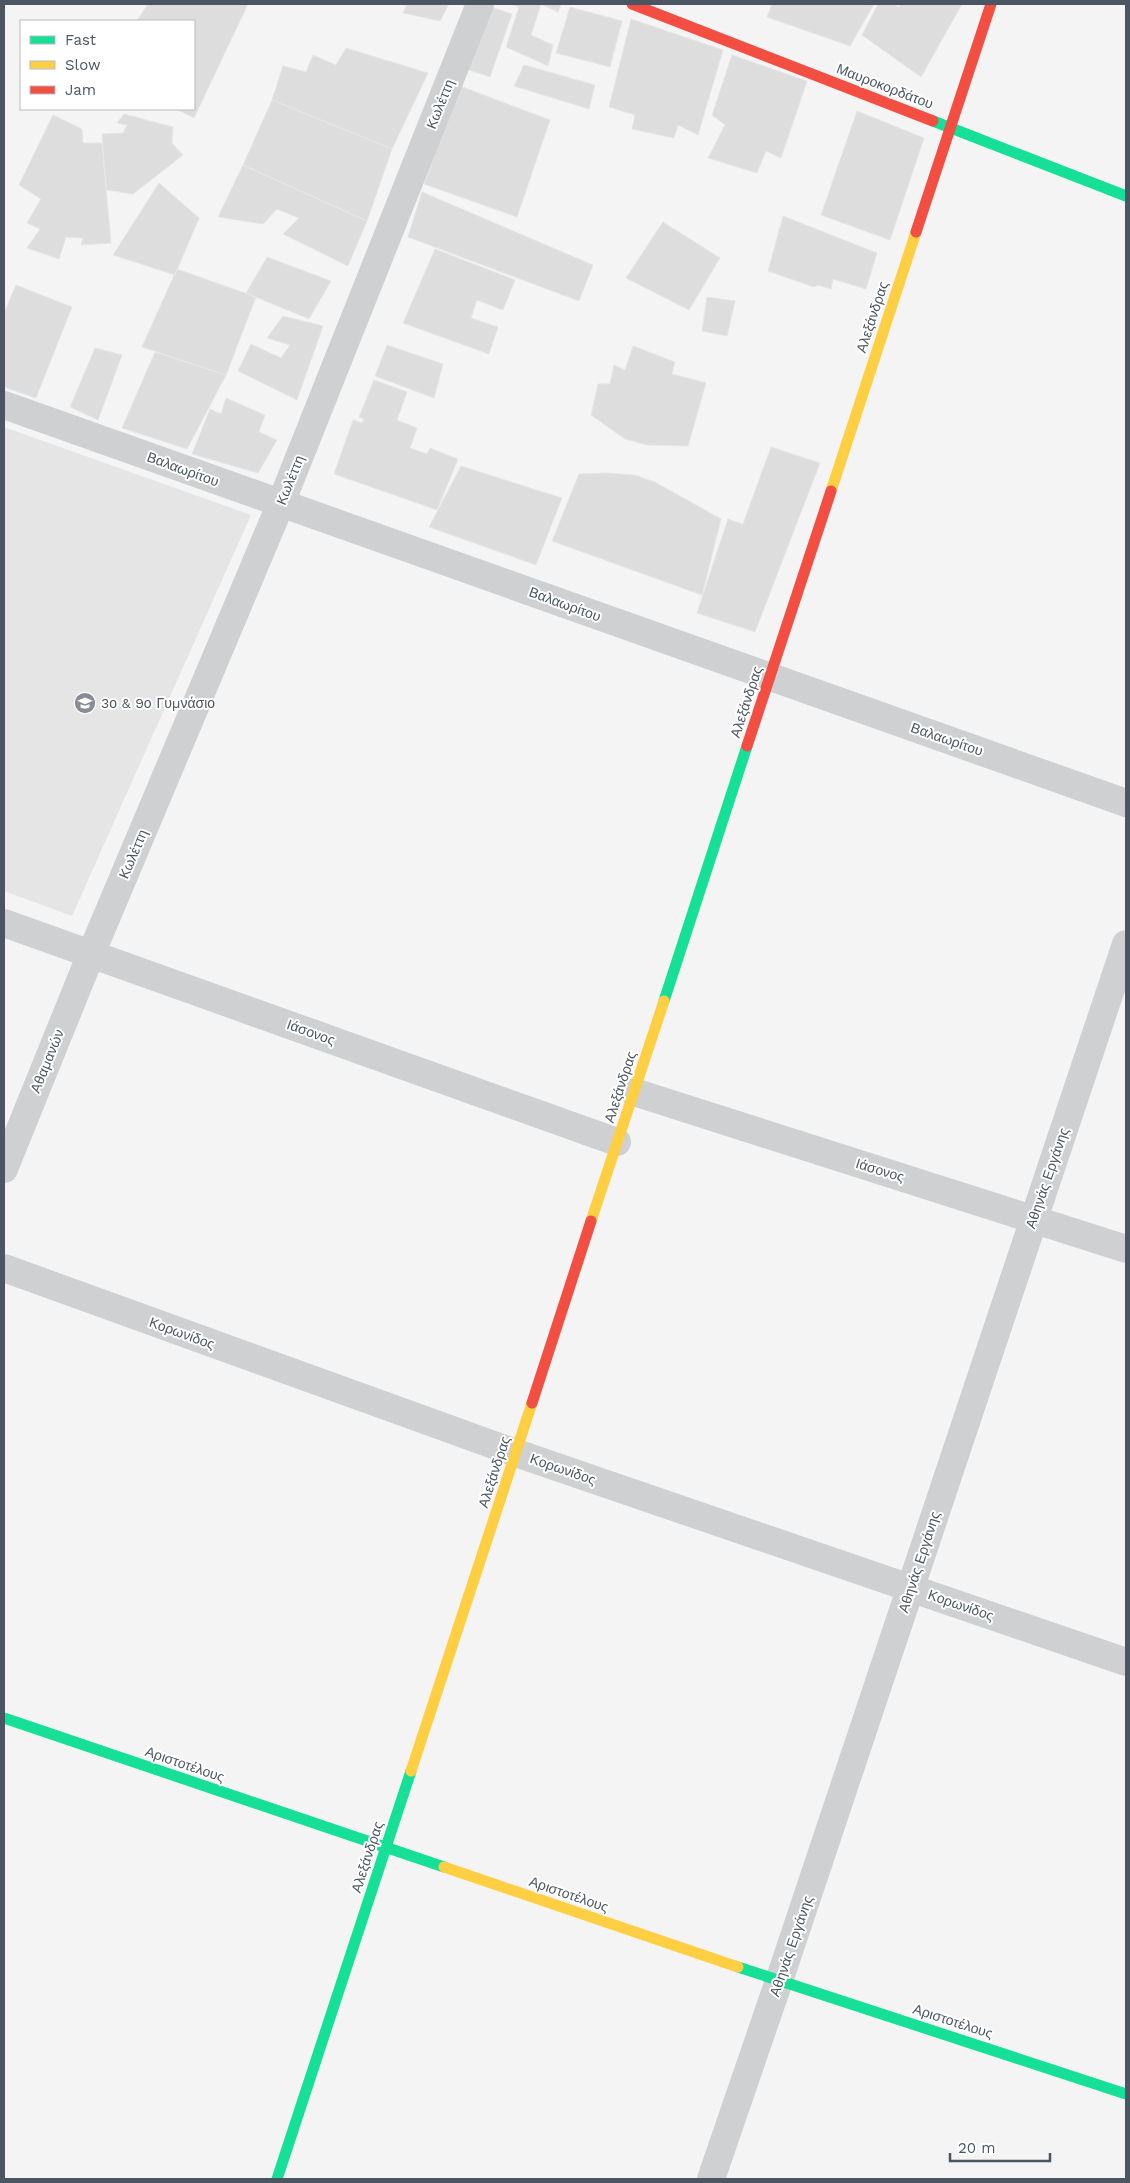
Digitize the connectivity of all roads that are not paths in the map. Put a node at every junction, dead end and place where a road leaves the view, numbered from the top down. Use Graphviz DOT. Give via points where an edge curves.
graph roads {
  1 [pos="480,4"];
  2 [pos="632,4"];
  3 [pos="991,4"];
  4 [pos="950,128"];
  5 [pos="1126,196"];
  6 [pos="4,405"];
  7 [pos="281,504"];
  8 [pos="770,677"];
  9 [pos="1126,803"];
  10 [pos="4,923"];
  11 [pos="1126,944"];
  12 [pos="91,954"];
  13 [pos="634,1092"];
  14 [pos="617,1142"];
  15 [pos="4,1169"];
  16 [pos="1034,1218"];
  17 [pos="1126,1249"];
  18 [pos="4,1268"];
  19 [pos="516,1453"];
  20 [pos="910,1587"];
  21 [pos="1126,1662"];
  22 [pos="4,1718"];
  23 [pos="386,1849"];
  24 [pos="779,1981"];
  25 [pos="1126,2094"];
  26 [pos="277,2179"];
  27 [pos="711,2179"];
  1 -- 7 [label="street, Κωλέττη"];
  2 -- 4 [label="street, Μαυροκορδάτου"];
  3 -- 4 [label="street, Αλεξάνδρας"];
  4 -- 5 [label="street, Μαυροκορδάτου"];
  4 -- 8 [label="street, Αλεξάνδρας"];
  6 -- 7 [label="street, Βαλαωρίτου"];
  7 -- 8 [label="street, Βαλαωρίτου"];
  7 -- 12 [label="street, Κωλέττη"];
  8 -- 9 [label="street, Βαλαωρίτου"];
  8 -- 13 [label="street, Αλεξάνδρας"];
  10 -- 12 [label="street, Ιάσονος"];
  11 -- 16 [label="street, Αθηνάς Εργάνης"];
  12 -- 14 [label="street, Ιάσονος"];
  12 -- 15 [label="street, Αθαμανών"];
  13 -- 14 [label="street, Αλεξάνδρας"];
  13 -- 16 [label="street, Ιάσονος"];
  14 -- 19 [label="street, Αλεξάνδρας"];
  16 -- 17 [label="street, Ιάσονος"];
  16 -- 20 [label="street, Αθηνάς Εργάνης"];
  18 -- 19 [label="street, Κορωνίδος"];
  19 -- 20 [label="street, Κορωνίδος"];
  19 -- 23 [label="street, Αλεξάνδρας"];
  20 -- 21 [label="street, Κορωνίδος"];
  20 -- 24 [label="street, Αθηνάς Εργάνης"];
  22 -- 23 [label="street, Αριστοτέλους"];
  23 -- 24 [label="street, Αριστοτέλους"];
  23 -- 26 [label="street, Αλεξάνδρας"];
  24 -- 25 [label="street, Αριστοτέλους"];
  24 -- 27 [label="street, Αθηνάς Εργάνης"];
}
